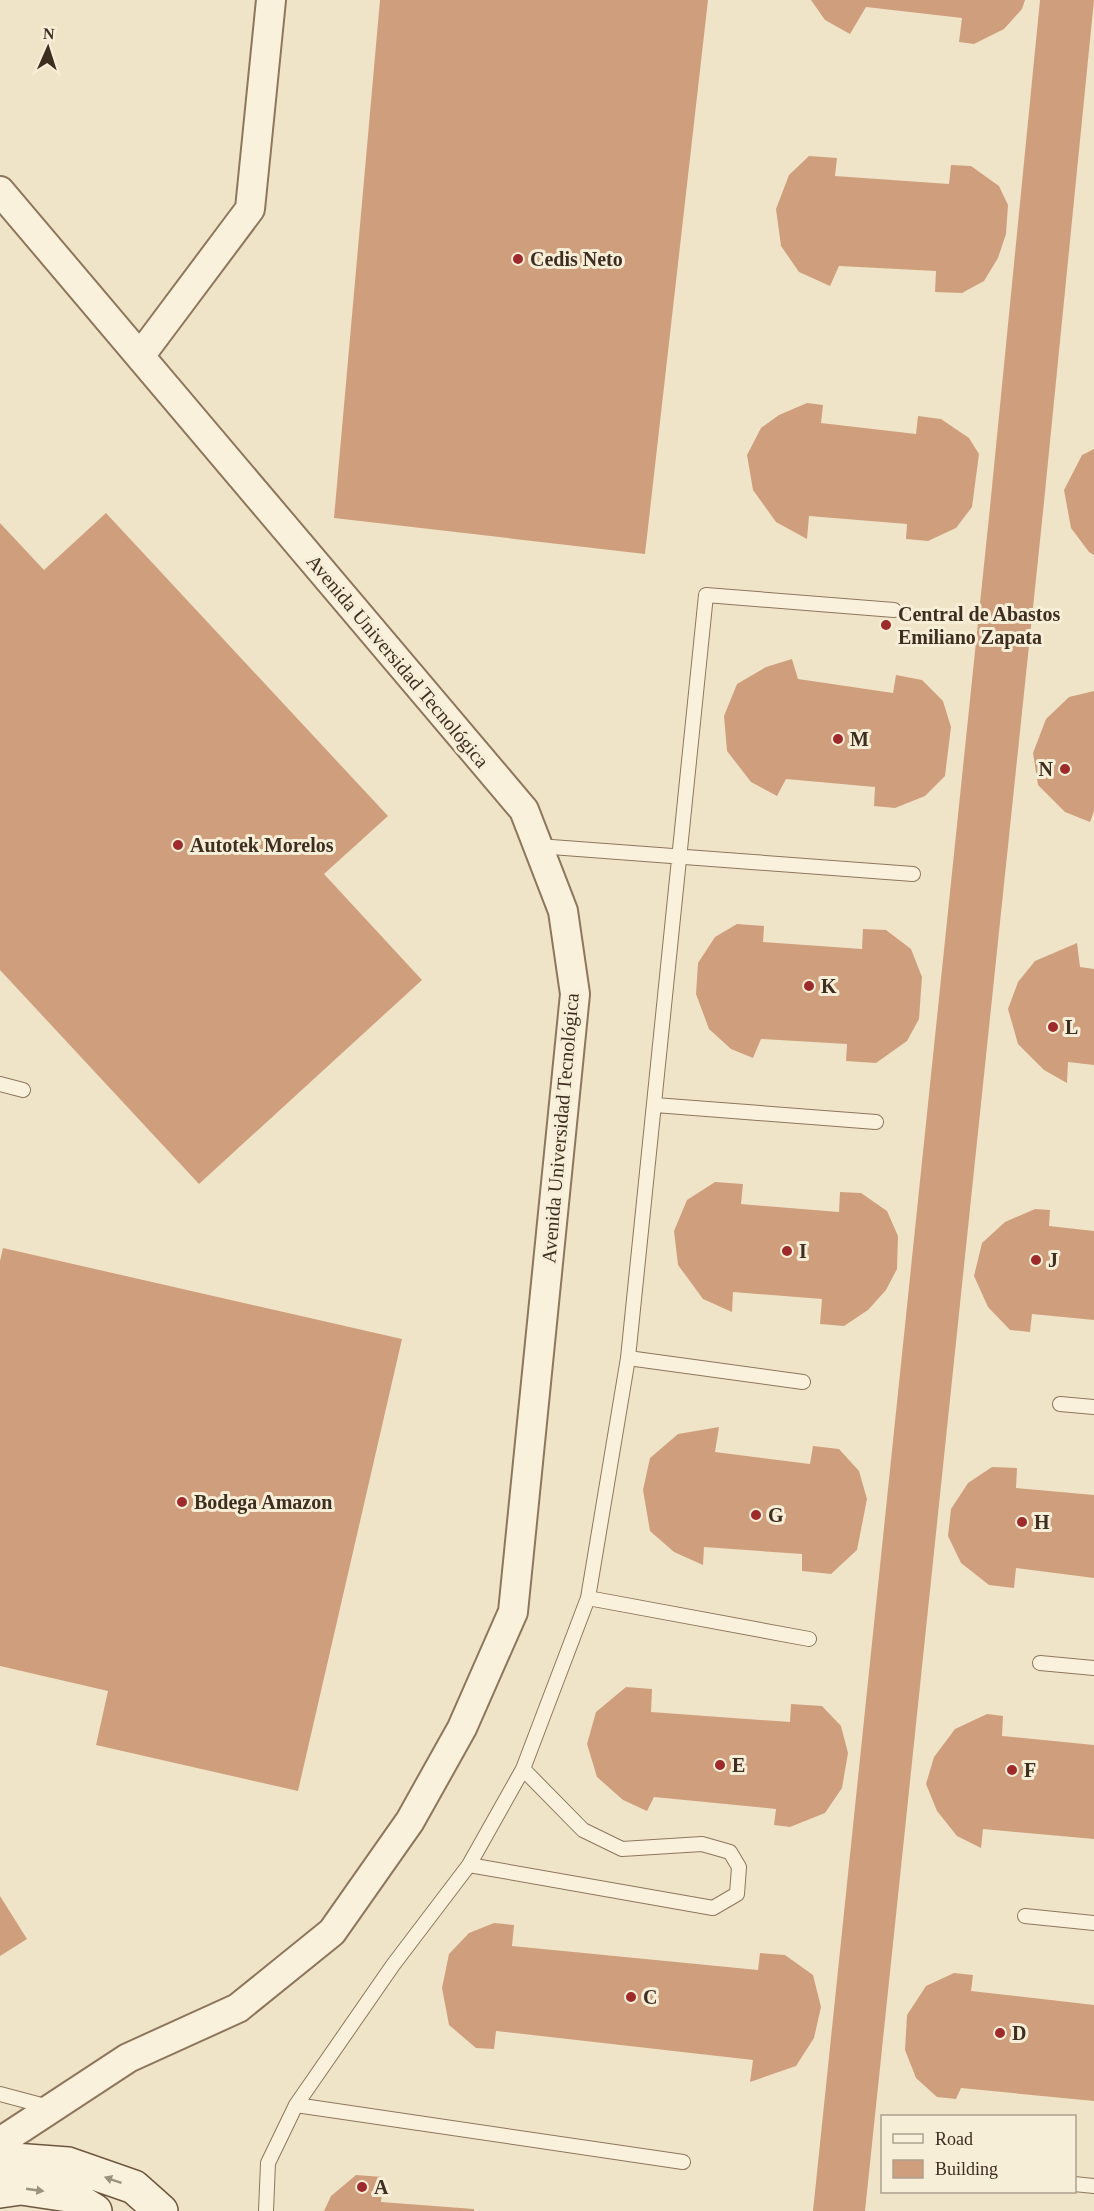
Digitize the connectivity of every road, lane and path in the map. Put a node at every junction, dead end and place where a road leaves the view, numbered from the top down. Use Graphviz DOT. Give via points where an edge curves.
graph roads {
  1 [pos="271,0"];
  2 [pos="0,191"];
  3 [pos="140,356"];
  4 [pos="894,610"];
  5 [pos="538,846"];
  6 [pos="680,856"];
  7 [pos="913,874"];
  8 [pos="0,1084"];
  9 [pos="22,1090"];
  10 [pos="655,1105"];
  11 [pos="876,1122"];
  12 [pos="628,1358"];
  13 [pos="803,1382"];
  14 [pos="1060,1404"];
  15 [pos="1094,1407"];
  16 [pos="588,1598"];
  17 [pos="809,1639"];
  18 [pos="1040,1663"];
  19 [pos="1094,1668"];
  20 [pos="524,1769"];
  21 [pos="469,1865"];
  22 [pos="1025,1916"];
  23 [pos="1094,1923"];
  24 [pos="0,2094"];
  25 [pos="296,2105"];
  26 [pos="51,2108"];
  27 [pos="0,2142"];
  28 [pos="0,2159"];
  29 [pos="683,2162"];
  30 [pos="1076,2184"];
  31 [pos="1094,2186"];
  32 [pos="0,2191"];
  33 [pos="82,2203"];
  34 [pos="161,2211"];
  35 [pos="266,2211"];
  1 -- 3 [label="street" via="250,209"];
  2 -- 3 [label="street, Avenida Universidad Tecnológica"];
  3 -- 5 [label="street, Avenida Universidad Tecnológica" via="524,810"];
  4 -- 6 [label="lane" via="706,595"];
  5 -- 6 [label="lane"];
  5 -- 26 [label="street, Avenida Universidad Tecnológica" via="563,911 575,994 513,1612 462,1728 410,1821 332,1932 238,2008 128,2058"];
  6 -- 7 [label="lane"];
  6 -- 10 [label="lane"];
  8 -- 9 [label="lane"];
  10 -- 11 [label="lane"];
  10 -- 12 [label="lane"];
  12 -- 13 [label="lane"];
  12 -- 16 [label="lane"];
  14 -- 15 [label="lane"];
  16 -- 17 [label="lane"];
  16 -- 20 [label="lane"];
  18 -- 19 [label="lane"];
  20 -- 21 [label="lane"];
  20 -- 21 [label="lane" via="583,1830 622,1849 702,1844 730,1852 740,1867 737,1894 713,1908"];
  21 -- 25 [label="lane" via="393,1965"];
  22 -- 23 [label="lane"];
  24 -- 26 [label="lane"];
  25 -- 29 [label="lane"];
  25 -- 35 [label="lane" via="268,2163"];
  26 -- 27 [label="street, Avenida Universidad Tecnológica"];
  34 -- 28 [label="main road, one-way" via="134,2187 68,2164"];
  30 -- 31 [label="lane"];
  32 -- 33 [label="main road, one-way" via="21,2188"];
}
